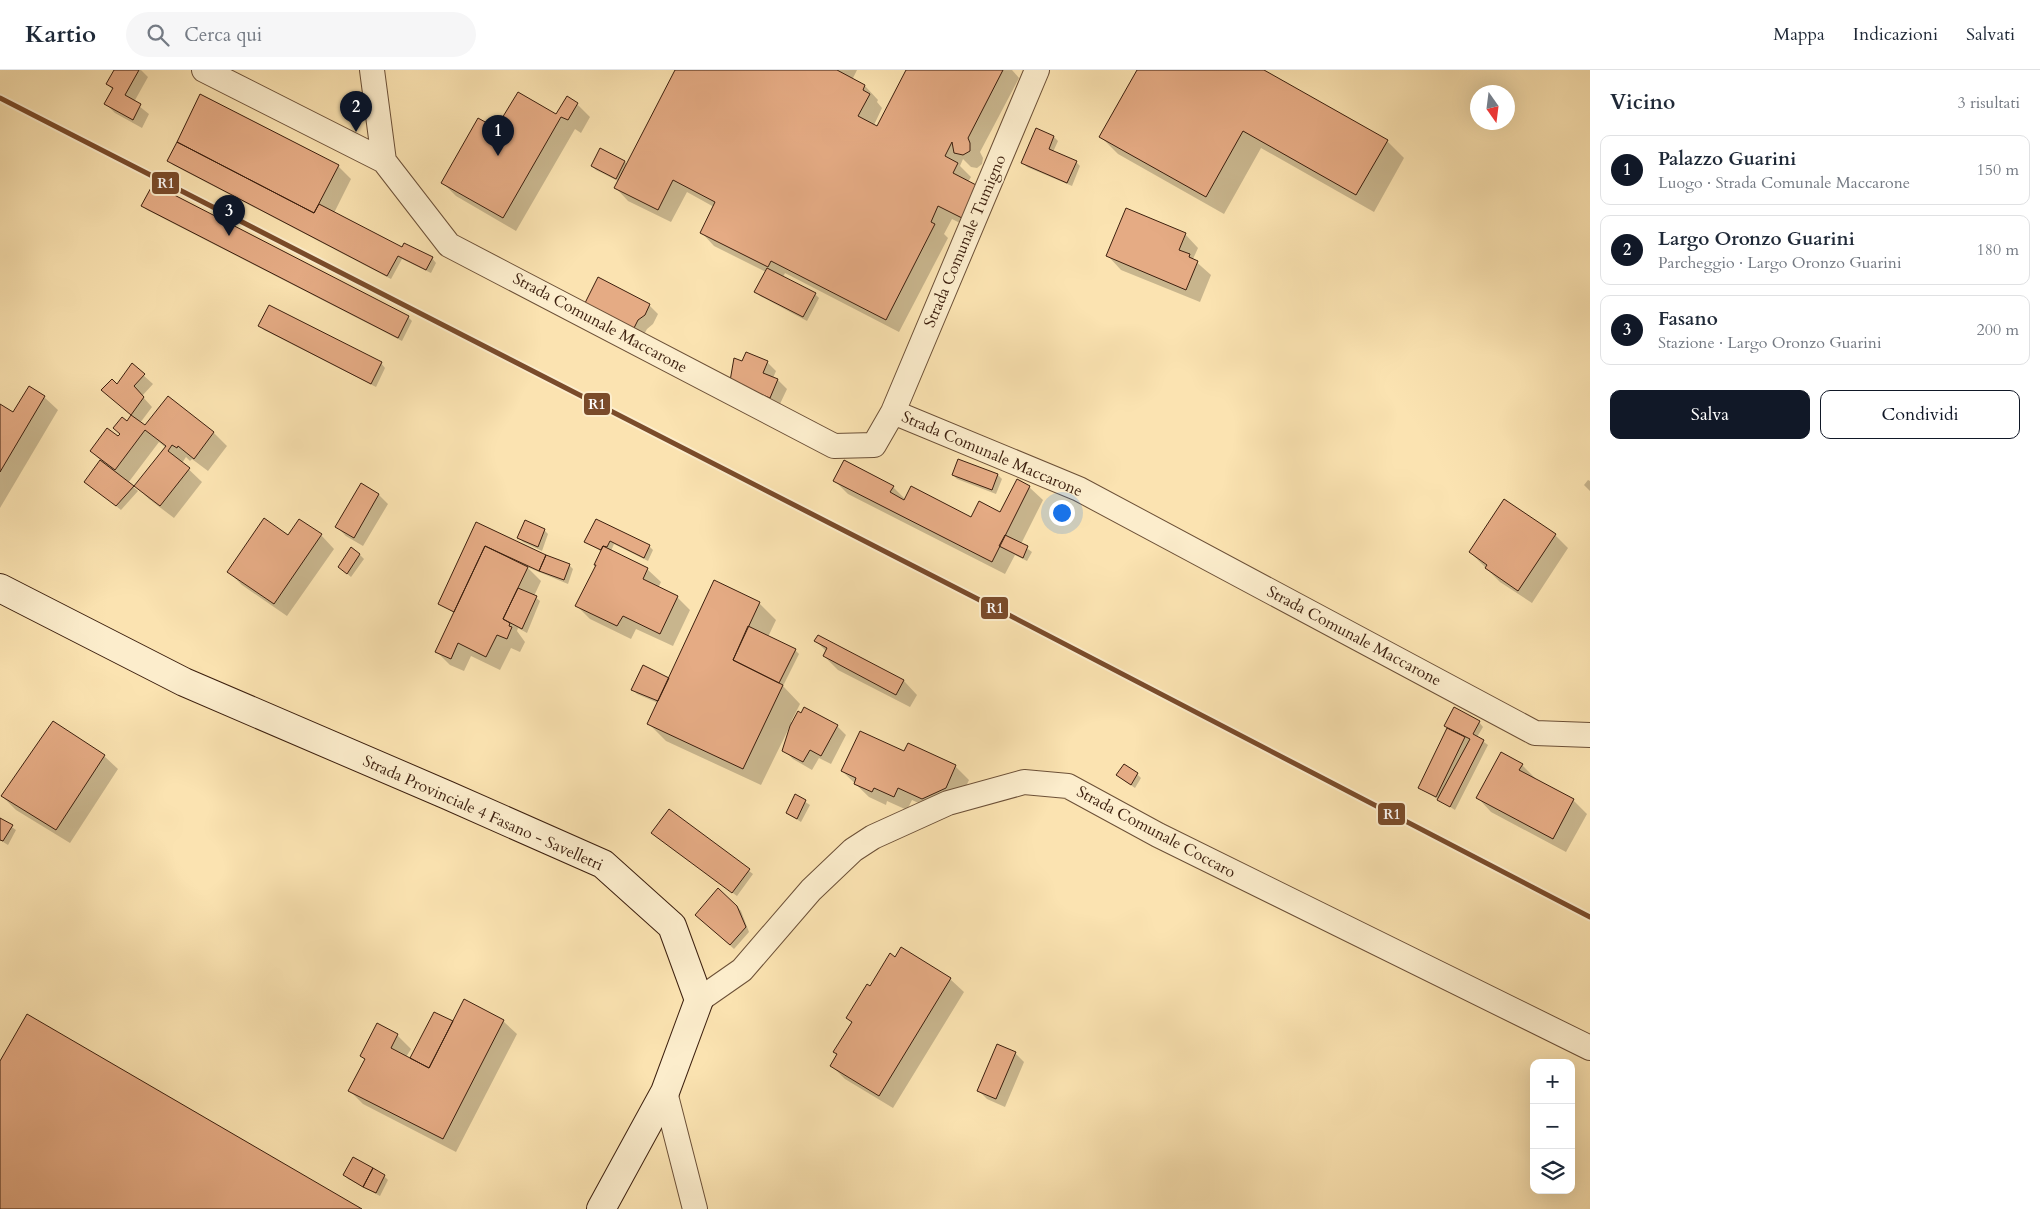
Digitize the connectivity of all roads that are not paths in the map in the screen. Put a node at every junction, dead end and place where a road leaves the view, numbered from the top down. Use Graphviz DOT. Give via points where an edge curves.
graph roads {
  1 [pos="204,70"];
  2 [pos="372,70"];
  3 [pos="1037,70"];
  4 [pos="384,161"];
  5 [pos="893,412"];
  6 [pos="0,588"];
  7 [pos="1590,735"];
  8 [pos="699,1000"];
  9 [pos="1590,1048"];
  10 [pos="665,1092"];
  11 [pos="601,1209"];
  12 [pos="694,1209"];
  1 -- 4 [label="street"];
  2 -- 4 [label="street"];
  3 -- 5 [label="street, Strada Comunale Tumigno"];
  4 -- 5 [label="street, Strada Comunale Maccarone" via="449,245 834,446 874,445"];
  5 -- 7 [label="street, Strada Comunale Maccarone" via="1079,489 1535,732"];
  6 -- 8 [label="street, Strada Provinciale 4 Fasano - Savelletri" via="184,682 603,864 672,926"];
  8 -- 9 [label="street, Strada Comunale Coccaro" via="742,970 811,890 853,850 873,837 948,803 1024,782 1068,786 1158,835"];
  8 -- 10 [label="street"];
  10 -- 11 [label="street"];
  10 -- 12 [label="street"];
}
